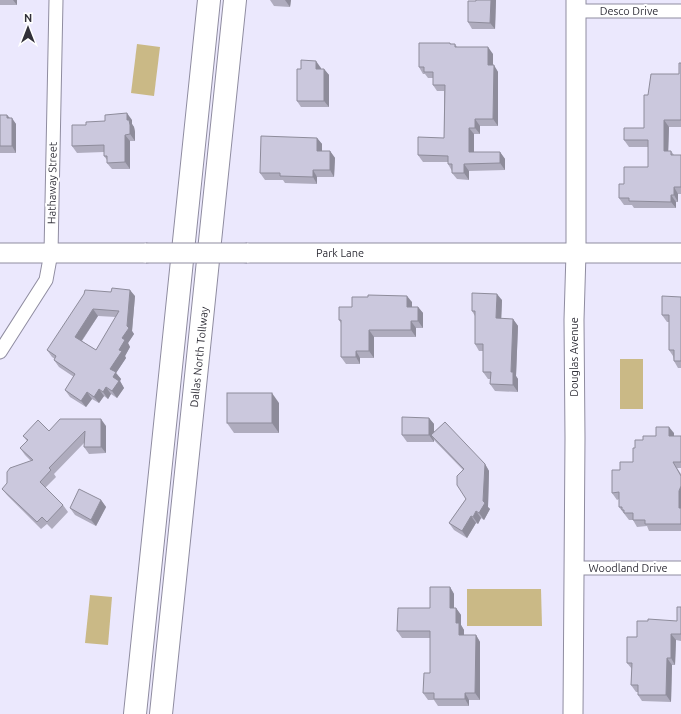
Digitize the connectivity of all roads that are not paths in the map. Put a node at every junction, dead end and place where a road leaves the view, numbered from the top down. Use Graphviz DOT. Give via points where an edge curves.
graph roads {
  1 [pos="56,0"];
  2 [pos="209,0"];
  3 [pos="235,0"];
  4 [pos="576,6"];
  5 [pos="681,11"];
  6 [pos="0,253"];
  7 [pos="51,253"];
  8 [pos="576,253"];
  9 [pos="681,253"];
  10 [pos="0,352"];
  11 [pos="574,568"];
  12 [pos="681,568"];
  13 [pos="135,714"];
  14 [pos="161,714"];
  15 [pos="573,714"];
  1 -- 7 [label="street, Hathaway Street"];
  2 -- 13 [label="highway"];
  3 -- 14 [label="highway, Dallas North Tollway"];
  4 -- 5 [label="street, Desco Drive"];
  4 -- 8 [label="street, Douglas Avenue"];
  6 -- 7 [label="street, Park Lane"];
  7 -- 8 [label="street, Park Lane, bridge"];
  7 -- 10 [label="street, Hathaway Street" via="46,280"];
  8 -- 9 [label="street, Park Lane"];
  8 -- 11 [label="street, Douglas Avenue"];
  11 -- 12 [label="street, Woodland Drive"];
  11 -- 15 [label="street, Douglas Avenue"];
}
